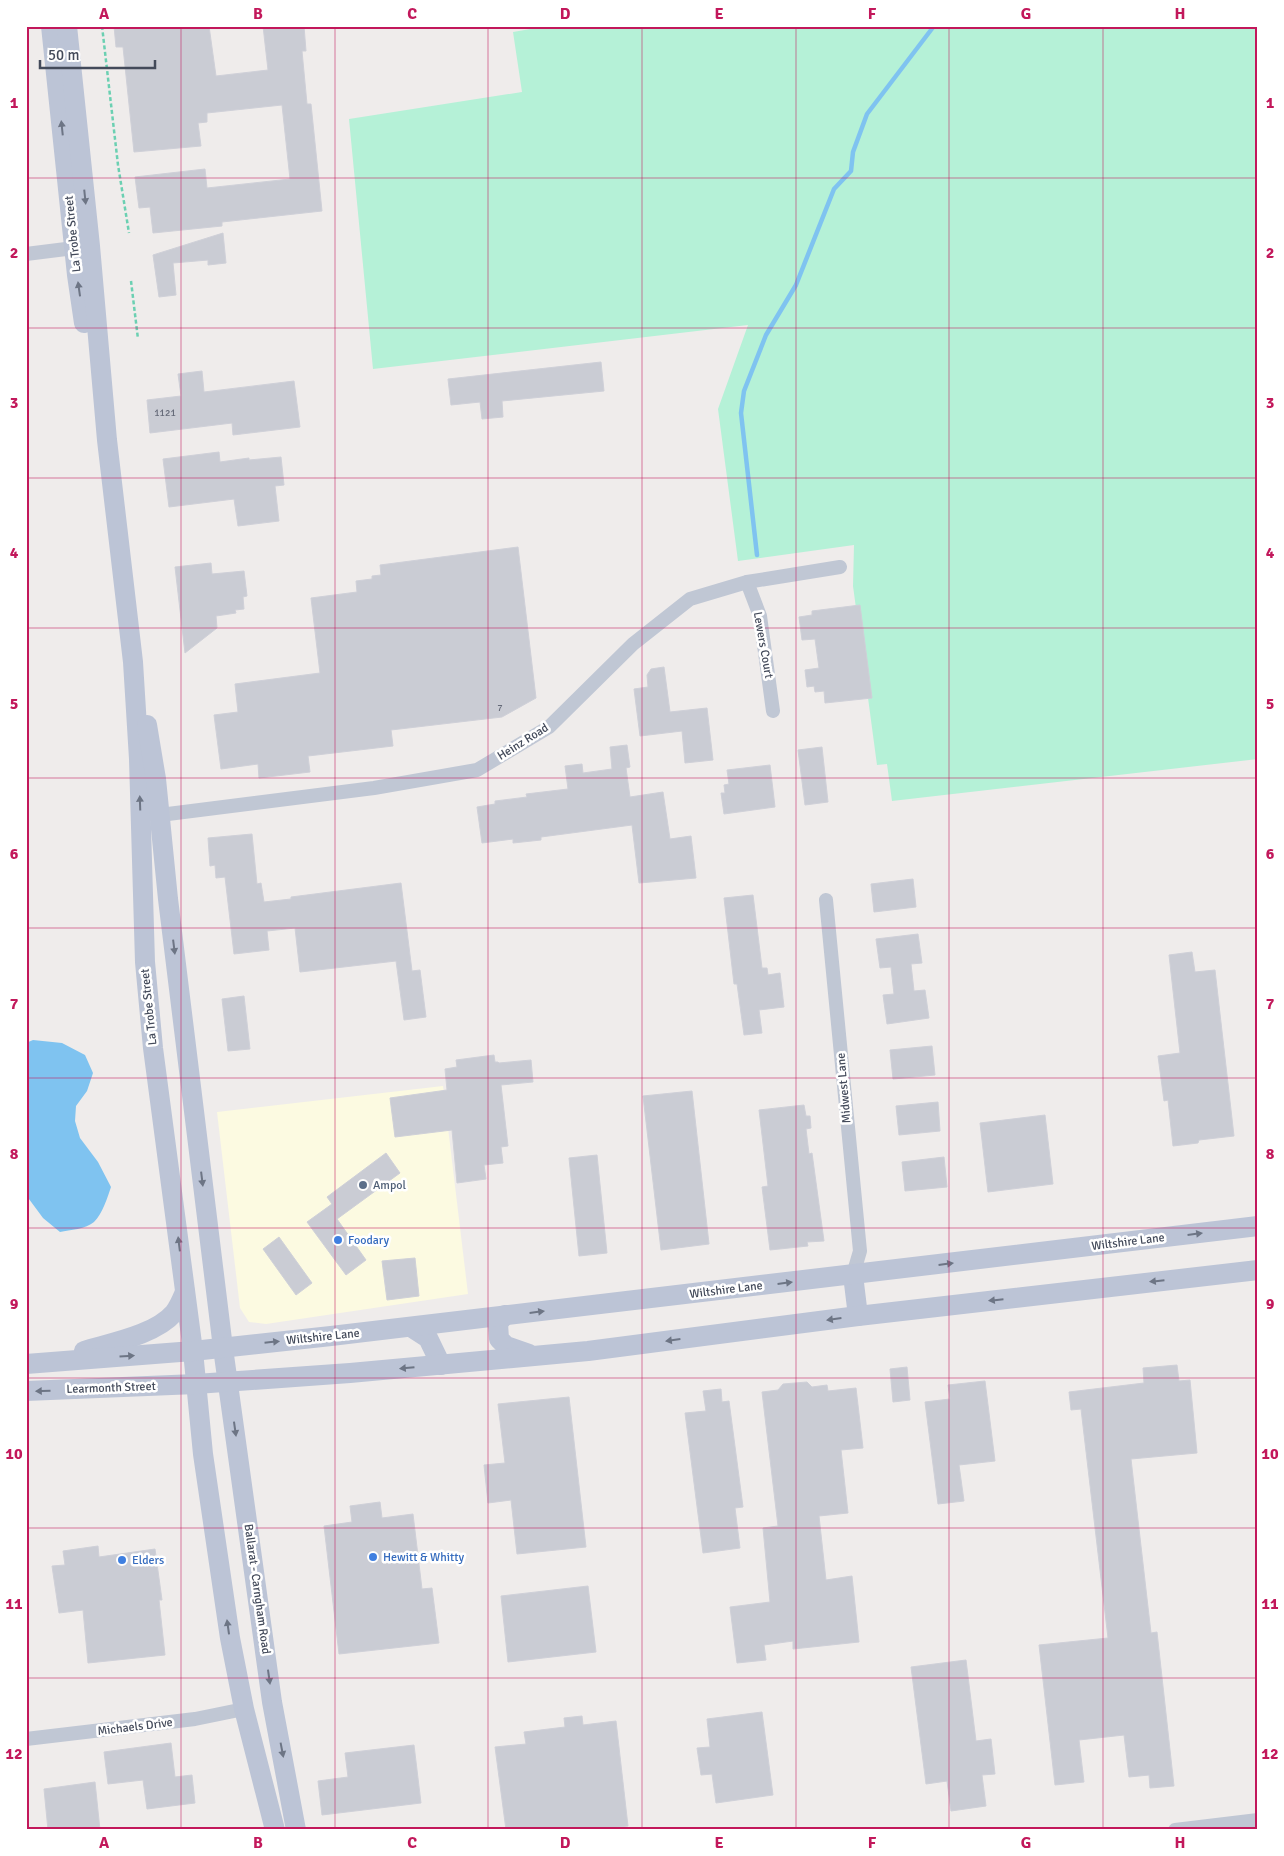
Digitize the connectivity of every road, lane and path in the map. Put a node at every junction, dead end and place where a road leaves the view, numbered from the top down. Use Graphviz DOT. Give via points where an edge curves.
graph roads {
  1 [pos="51,26"];
  2 [pos="67,26"];
  3 [pos="102,26"];
  4 [pos="128,233"];
  5 [pos="82,247"];
  6 [pos="26,254"];
  7 [pos="131,281"];
  8 [pos="138,339"];
  9 [pos="840,566"];
  10 [pos="747,582"];
  11 [pos="133,662"];
  12 [pos="773,711"];
  13 [pos="160,815"];
  14 [pos="826,900"];
  15 [pos="144,936"];
  16 [pos="182,1099"];
  17 [pos="170,1177"];
  18 [pos="1258,1226"];
  19 [pos="1258,1270"];
  20 [pos="853,1275"];
  21 [pos="185,1292"];
  22 [pos="505,1316"];
  23 [pos="858,1316"];
  24 [pos="411,1327"];
  25 [pos="223,1348"];
  26 [pos="193,1351"];
  27 [pos="536,1356"];
  28 [pos="48,1362"];
  29 [pos="26,1364"];
  30 [pos="441,1365"];
  31 [pos="228,1381"];
  32 [pos="196,1384"];
  33 [pos="26,1391"];
  34 [pos="272,1702"];
  35 [pos="244,1709"];
  36 [pos="26,1740"];
  37 [pos="1258,1820"];
  38 [pos="275,1830"];
  39 [pos="296,1830"];
  40 [pos="1175,1830"];
  5 -- 1 [label="main road, La Trobe Street, one-way"];
  2 -- 5 [label="main road, La Trobe Street, one-way"];
  3 -- 4 [label="path"];
  5 -- 6 [label="street"];
  5 -- 11 [label="main road, La Trobe Street"];
  7 -- 8 [label="path"];
  9 -- 10 [label="street, Heinz Road"];
  10 -- 12 [label="street, Lewers Court" via="760,616"];
  10 -- 13 [label="street, Heinz Road" via="690,599 633,644 549,726 478,770 374,788"];
  11 -- 13 [label="main road, La Trobe Street" via="149,734"];
  15 -- 11 [label="main road, La Trobe Street, one-way"];
  13 -- 15 [label="main road" via="151,822 152,886"];
  13 -- 16 [label="main road, La Trobe Street, one-way" via="180,998"];
  14 -- 20 [label="street, Midwest Lane" via="860,1251"];
  15 -- 17 [label="main road, La Trobe Street" via="153,1048"];
  16 -- 17 [label="main road"];
  16 -- 25 [label="main road, La Trobe Street, one-way"];
  21 -- 17 [label="main road, La Trobe Street, one-way"];
  20 -- 18 [label="main road, Wiltshire Lane, one-way"];
  19 -- 23 [label="main road, one-way"];
  22 -- 20 [label="main road, Wiltshire Lane, one-way"];
  20 -- 23 [label="main road"];
  21 -- 26 [label="main road, La Trobe Street"];
  21 -- 28 [label="main road" via="176,1310 161,1324"];
  22 -- 24 [label="main road, Wiltshire Lane"];
  22 -- 27 [label="main road" via="498,1327 501,1342"];
  23 -- 27 [label="main road, one-way"];
  25 -- 24 [label="main road, Wiltshire Lane, one-way"];
  24 -- 30 [label="main road" via="430,1340"];
  25 -- 26 [label="main road, Wiltshire Lane"];
  25 -- 31 [label="main road, Ballarat - Carngham Road"];
  28 -- 26 [label="main road, one-way"];
  26 -- 32 [label="main road"];
  27 -- 30 [label="main road"];
  28 -- 29 [label="main road"];
  30 -- 31 [label="main road, one-way"];
  31 -- 32 [label="main road"];
  31 -- 34 [label="main road, Ballarat - Carngham Road, one-way"];
  32 -- 33 [label="main road, Learmonth Street, one-way"];
  35 -- 32 [label="main road, one-way" via="213,1527"];
  34 -- 35 [label="main road"];
  34 -- 39 [label="main road, Ballarat - Carngham Road, one-way"];
  35 -- 36 [label="street, Michaels Drive" via="195,1720"];
  35 -- 38 [label="main road"];
  37 -- 40 [label="street"];
}
